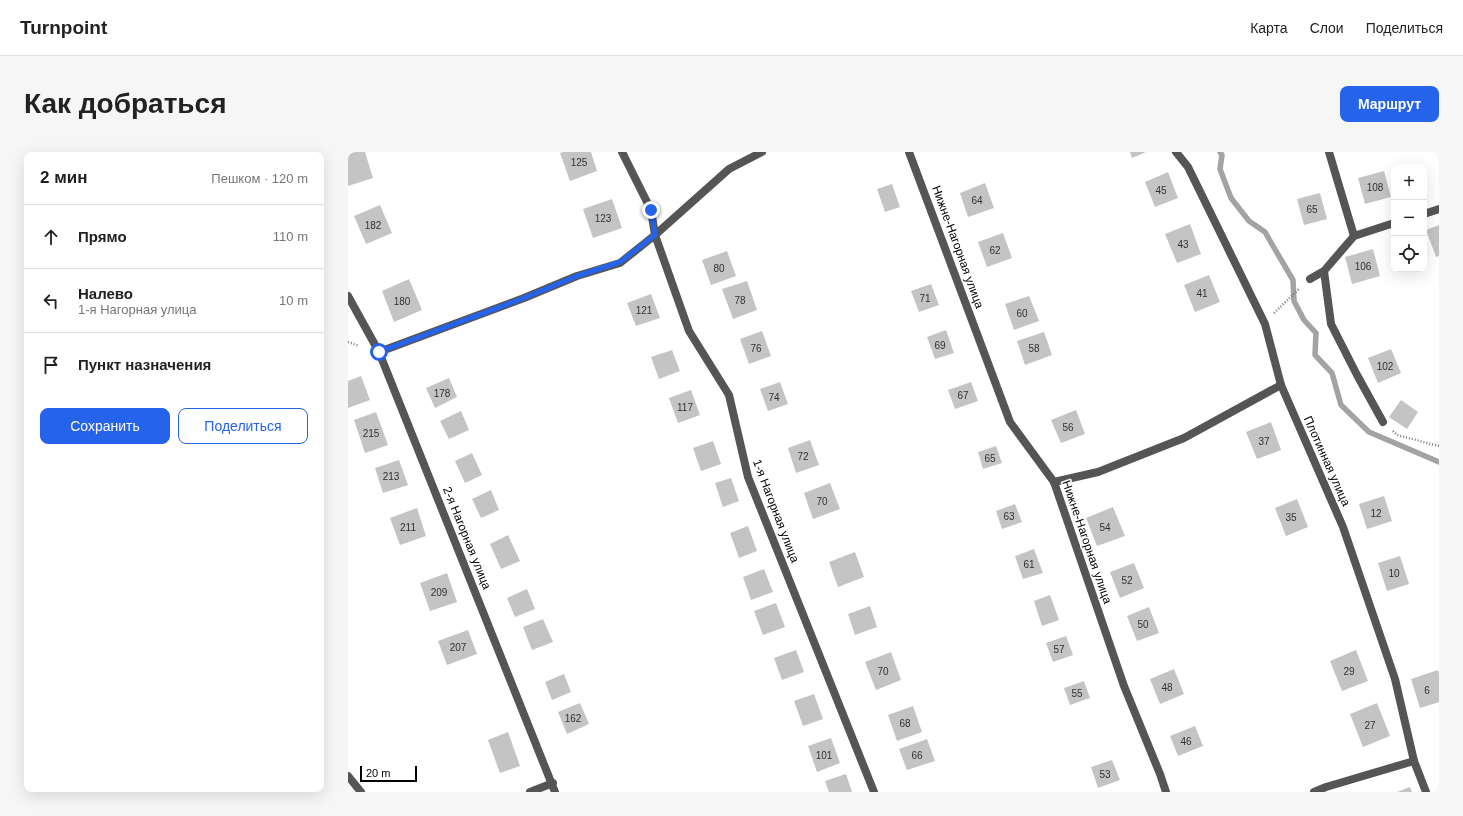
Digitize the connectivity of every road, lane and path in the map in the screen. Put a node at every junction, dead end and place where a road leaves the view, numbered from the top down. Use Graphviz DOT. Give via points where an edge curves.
graph roads {
  1 [pos="622,152"];
  2 [pos="762,152"];
  3 [pos="910,152"];
  4 [pos="1176,152"];
  5 [pos="1329,152"];
  6 [pos="1439,209"];
  7 [pos="1427,213"];
  8 [pos="1391,224"];
  9 [pos="655,235"];
  10 [pos="1354,236"];
  11 [pos="1324,271"];
  12 [pos="1310,279"];
  13 [pos="348,296"];
  14 [pos="1277,310"];
  15 [pos="379,352"];
  16 [pos="1281,385"];
  17 [pos="1383,422"];
  18 [pos="1439,446"];
  19 [pos="1054,482"];
  20 [pos="1414,761"];
  21 [pos="348,776"];
  22 [pos="552,783"];
  23 [pos="362,792"];
  24 [pos="530,792"];
  25 [pos="555,792"];
  26 [pos="874,792"];
  27 [pos="1166,792"];
  28 [pos="1314,792"];
  29 [pos="1426,792"];
  1 -- 9 [label="street, 1-я Нагорная улица" via="651,210"];
  2 -- 9 [label="street" via="729,169"];
  3 -- 19 [label="street, Нижне-Нагорная улица" via="1010,422"];
  4 -- 16 [label="street, Плотинная улица" via="1188,167 1265,324"];
  5 -- 10 [label="street"];
  6 -- 7 [label="street"];
  8 -- 10 [label="street"];
  9 -- 15 [label="street" via="620,262"];
  9 -- 26 [label="street, 1-я Нагорная улица" via="689,331 729,395 748,477"];
  10 -- 11 [label="street"];
  11 -- 12 [label="street"];
  11 -- 17 [label="street" via="1331,324"];
  12 -- 14 [label="path"];
  13 -- 15 [label="street, 2-я Нагорная улица"];
  15 -- 22 [label="street, 2-я Нагорная улица"];
  16 -- 19 [label="street" via="1184,438 1098,472"];
  16 -- 20 [label="street, Плотинная улица" via="1343,527 1395,679"];
  17 -- 18 [label="path" via="1397,435"];
  19 -- 27 [label="street, Нижне-Нагорная улица" via="1124,686"];
  20 -- 28 [label="street"];
  20 -- 29 [label="street, Плотинная улица"];
  21 -- 23 [label="street"];
  22 -- 24 [label="street"];
  22 -- 25 [label="street, 2-я Нагорная улица"];
}
